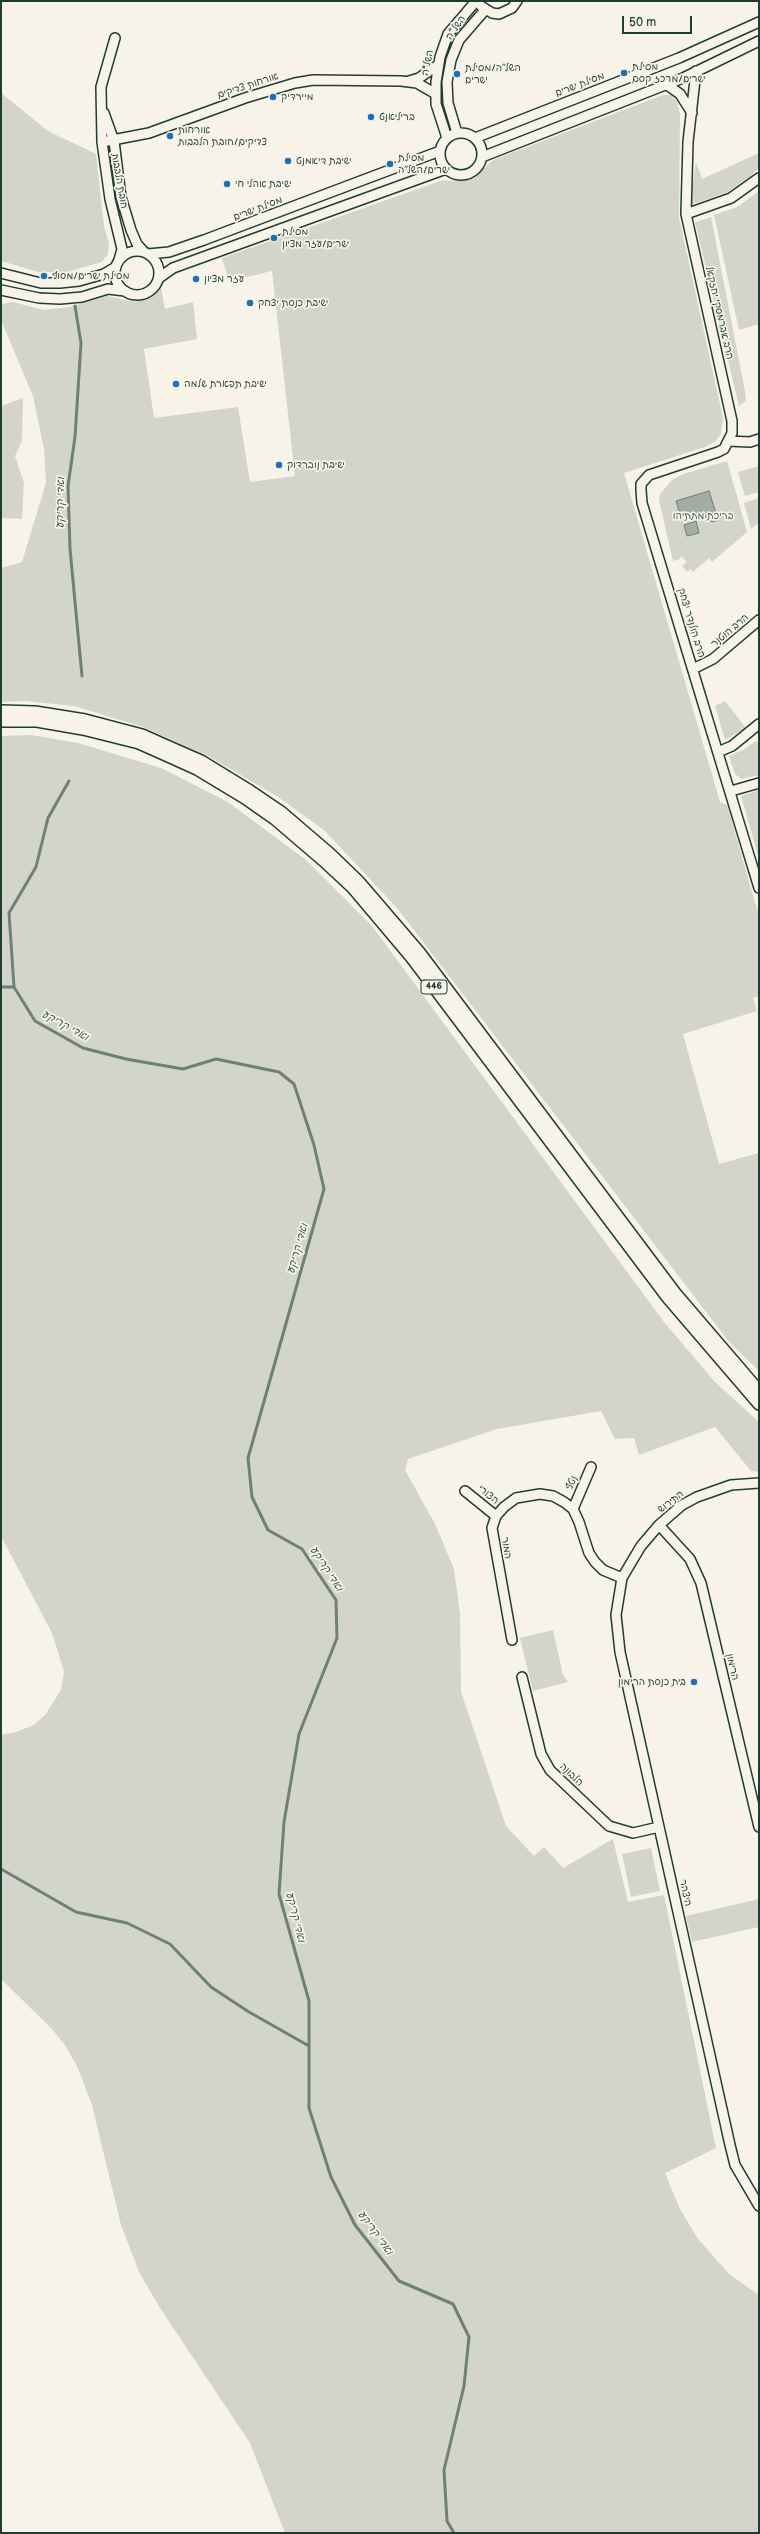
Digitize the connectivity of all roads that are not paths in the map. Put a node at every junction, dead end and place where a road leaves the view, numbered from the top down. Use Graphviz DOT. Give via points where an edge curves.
graph roads {
  1 [pos="477,1"];
  2 [pos="517,1"];
  3 [pos="485,10"];
  4 [pos="759,22"];
  5 [pos="115,38"];
  6 [pos="759,41"];
  7 [pos="438,65"];
  8 [pos="696,71"];
  9 [pos="406,82"];
  10 [pos="666,84"];
  11 [pos="436,94"];
  12 [pos="101,105"];
  13 [pos="692,113"];
  14 [pos="457,133"];
  15 [pos="447,138"];
  16 [pos="475,138"];
  17 [pos="114,141"];
  18 [pos="102,142"];
  19 [pos="440,151"];
  20 [pos="482,157"];
  21 [pos="446,169"];
  22 [pos="759,178"];
  23 [pos="686,214"];
  24 [pos="146,253"];
  25 [pos="118,264"];
  26 [pos="1,273"];
  27 [pos="159,278"];
  28 [pos="1,290"];
  29 [pos="125,291"];
  30 [pos="759,439"];
  31 [pos="728,441"];
  32 [pos="759,620"];
  33 [pos="693,669"];
  34 [pos="1,711"];
  35 [pos="1,722"];
  36 [pos="759,724"];
  37 [pos="718,752"];
  38 [pos="759,783"];
  39 [pos="730,791"];
  40 [pos="759,888"];
  41 [pos="759,1391"];
  42 [pos="759,1404"];
  43 [pos="591,1467"];
  44 [pos="759,1483"];
  45 [pos="465,1492"];
  46 [pos="572,1509"];
  47 [pos="496,1516"];
  48 [pos="659,1525"];
  49 [pos="622,1578"];
  50 [pos="512,1640"];
  51 [pos="522,1677"];
  52 [pos="659,1827"];
  53 [pos="759,1827"];
  54 [pos="759,2206"];
  1 -- 3 [label="street"];
  1 -- 7 [label="street, השל\"ה" via="448,34"];
  2 -- 3 [label="street" via="506,12 492,13"];
  3 -- 14 [label="street, השל”ה" via="459,40 451,60 447,82 448,103"];
  4 -- 16 [label="street, מסילת ישרים" via="679,58"];
  5 -- 12 [label="street, חובת הלבבות" via="101,87"];
  6 -- 8 [label="street"];
  7 -- 9 [label="street" via="419,78"];
  7 -- 11 [label="street, השל\"ה"];
  8 -- 10 [label="street"];
  8 -- 13 [label="street, הרב אברמסקי יחזקאל"];
  9 -- 11 [label="street" via="417,83"];
  9 -- 17 [label="street, אורחות צדיקים" via="313,80 292,83 149,133"];
  10 -- 13 [label="street" via="680,94"];
  10 -- 20 [label="street"];
  11 -- 15 [label="street, השל\"ה" via="438,114"];
  12 -- 17 [label="street, חובת הלבבות"];
  12 -- 18 [label="street, חובת הלבבות"];
  13 -- 23 [label="street, הרב אברמסקי יחזקאל" via="685,187"];
  14 -- 15 [label="street"];
  14 -- 16 [label="street"];
  15 -- 19 [label="street"];
  16 -- 20 [label="street" via="481,146"];
  17 -- 18 [label="street, אורחות צדיקים"];
  17 -- 24 [label="street, חובת הלבבות" via="121,197 137,244"];
  18 -- 25 [label="street, חובת הלבבות" via="110,199 122,248"];
  19 -- 21 [label="street" via="441,161"];
  19 -- 24 [label="street, מסילת ישרים" via="204,240 169,252"];
  20 -- 21 [label="street" via="477,168 468,174 456,174"];
  21 -- 27 [label="street" via="173,268"];
  22 -- 23 [label="street" via="731,198"];
  23 -- 31 [label="street, הרב אברמסקי יחזקאל" via="732,421 732,433"];
  24 -- 25 [label="street" via="130,252"];
  24 -- 27 [label="street" via="157,264"];
  25 -- 26 [label="street" via="104,274 60,283 41,283"];
  25 -- 29 [label="street" via="117,280"];
  27 -- 29 [label="street" via="156,285 145,294 138,295"];
  28 -- 29 [label="street" via="39,298 60,299 82,297 108,290"];
  30 -- 31 [label="street" via="750,442"];
  31 -- 33 [label="street, הרב הולנדר יצחק" via="724,449 710,456 659,470 648,475 641,484 642,503"];
  32 -- 33 [label="street, הרב הוטנר" via="713,659"];
  33 -- 37 [label="street, הרב הולנדר יצחק"];
  34 -- 41 [label="main road, 446" via="35,712 85,720 142,735 201,761 245,787 280,812 330,854 359,882 419,952 675,1293"];
  35 -- 42 [label="main road, 446" via="37,721 71,726 139,743 197,769 245,798 275,819 324,861 353,888 412,958 668,1298"];
  36 -- 37 [label="street" via="732,746"];
  37 -- 39 [label="street, הרב הולנדר יצחק"];
  38 -- 39 [label="street"];
  39 -- 40 [label="street, הרב הולנדר יצחק"];
  43 -- 46 [label="street, נטף"];
  44 -- 48 [label="street, התירוש" via="731,1485 697,1497 682,1505"];
  45 -- 47 [label="street, הצורי"];
  46 -- 47 [label="street" via="553,1496 527,1494 504,1506"];
  46 -- 49 [label="street" via="595,1562 603,1570"];
  47 -- 50 [label="street, המור" via="492,1528 493,1542"];
  48 -- 49 [label="street, התירוש" via="641,1546"];
  48 -- 53 [label="street, הרימון" via="690,1559 701,1583"];
  49 -- 52 [label="street, היצהר" via="616,1615 618,1633"];
  51 -- 52 [label="street, הלבונה" via="541,1754 550,1770 609,1826 633,1833"];
  52 -- 54 [label="street, היצהר" via="734,2158 745,2186"];
}
